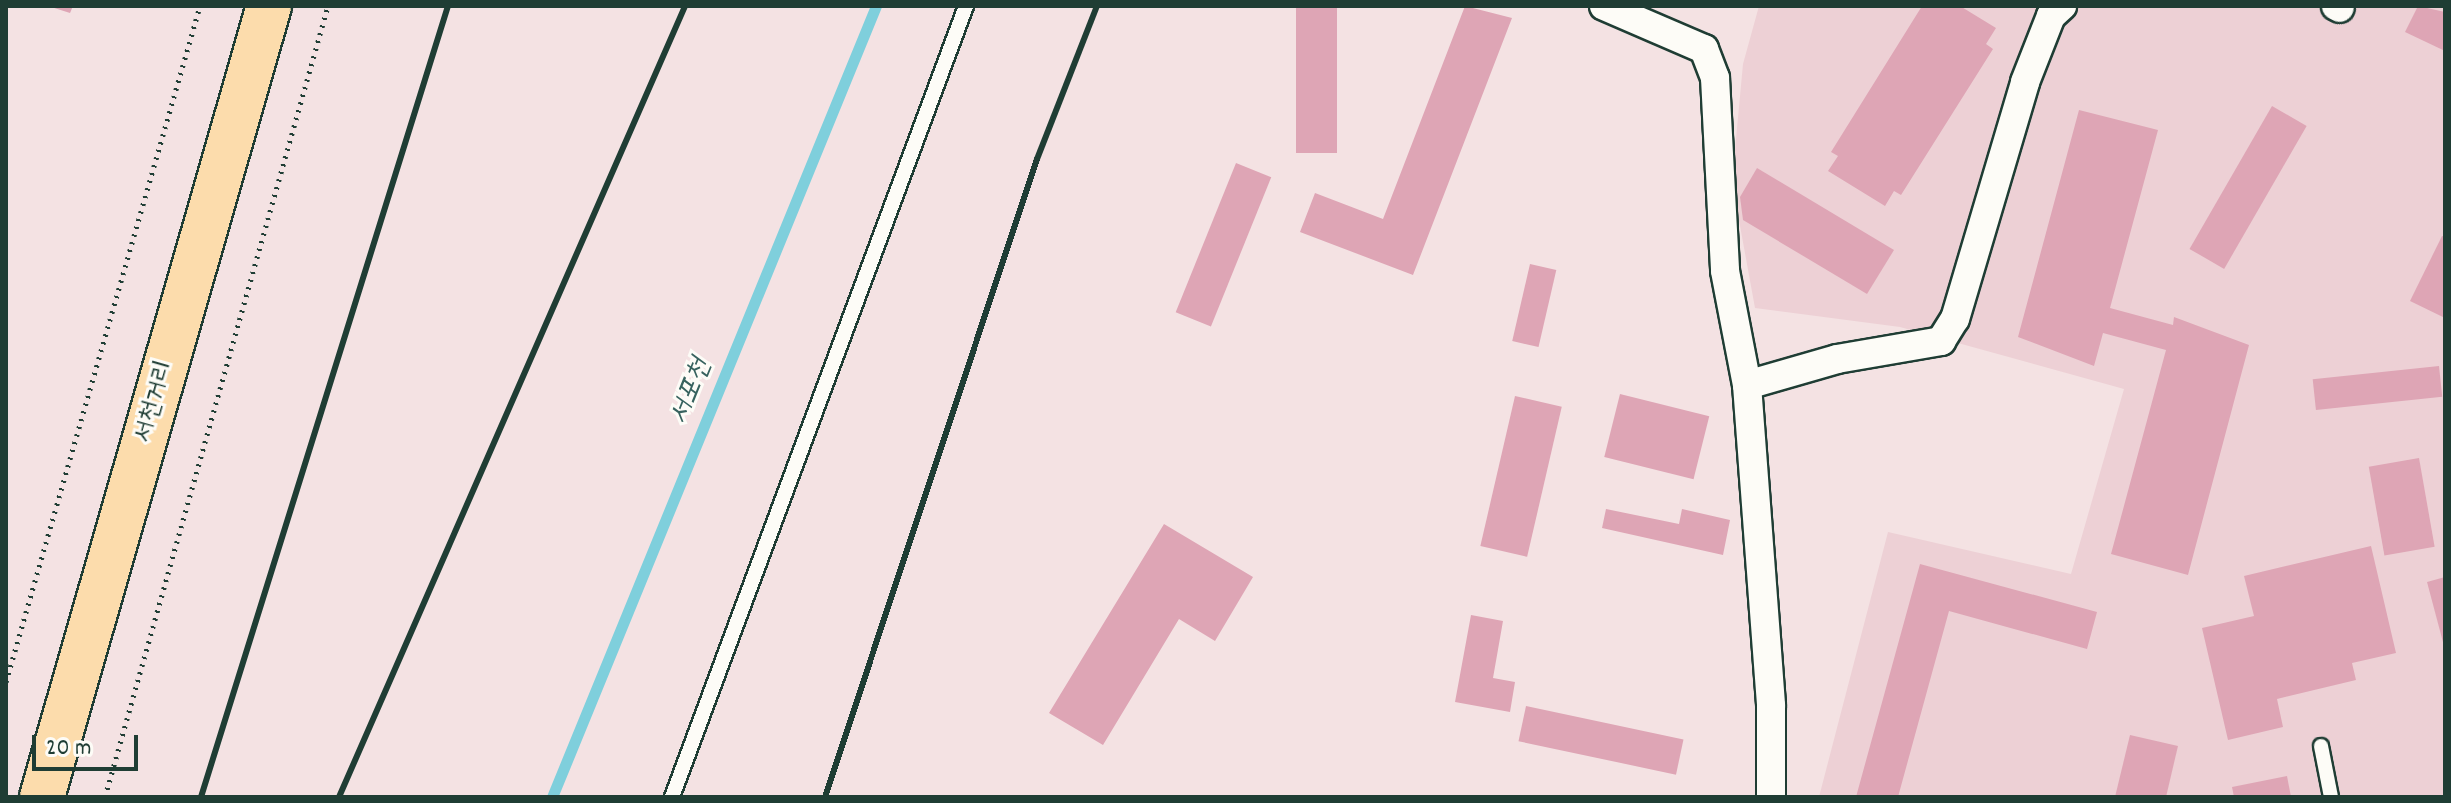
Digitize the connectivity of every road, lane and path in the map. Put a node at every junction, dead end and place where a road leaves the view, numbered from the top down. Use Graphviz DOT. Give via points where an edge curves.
graph roads {
  1 [pos="200,6"];
  2 [pos="269,6"];
  3 [pos="328,6"];
  4 [pos="966,6"];
  5 [pos="1604,6"];
  6 [pos="2062,6"];
  7 [pos="1747,385"];
  8 [pos="6,682"];
  9 [pos="2321,746"];
  10 [pos="42,797"];
  11 [pos="105,797"];
  12 [pos="672,797"];
  13 [pos="1771,797"];
  14 [pos="2331,797"];
  1 -- 8 [label="path"];
  2 -- 10 [label="main road, 서천거리"];
  3 -- 11 [label="path"];
  4 -- 12 [label="lane"];
  5 -- 7 [label="street" via="1704,49 1715,78 1725,271"];
  6 -- 7 [label="street" via="2051,16 2025,82 1955,319 1941,341"];
  7 -- 13 [label="street" via="1771,706"];
  9 -- 14 [label="lane"];
}
